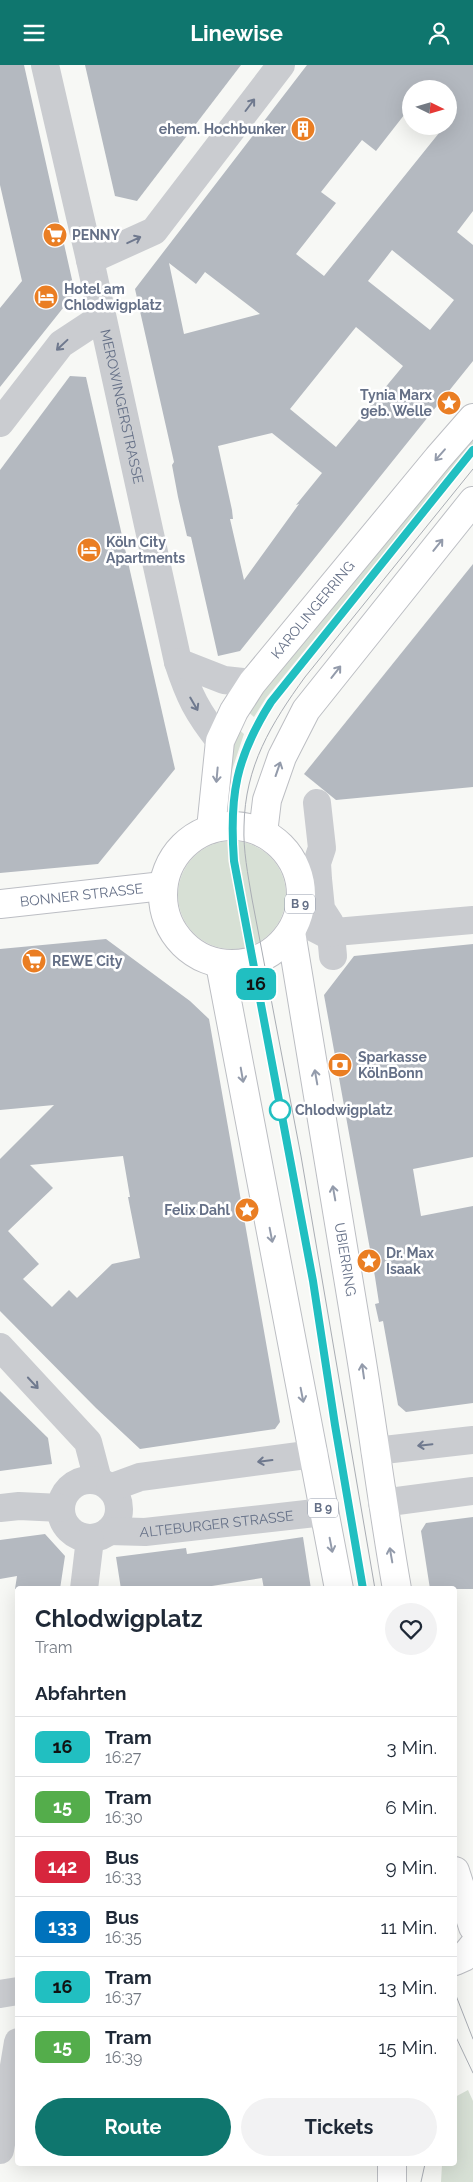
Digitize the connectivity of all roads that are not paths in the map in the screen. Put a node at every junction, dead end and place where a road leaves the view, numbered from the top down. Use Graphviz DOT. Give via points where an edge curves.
graph roads {
  1 [pos="45,65"];
  2 [pos="281,65"];
  3 [pos="90,260"];
  4 [pos="102,317"];
  5 [pos="473,418"];
  6 [pos="0,423"];
  7 [pos="473,501"];
  8 [pos="178,662"];
  9 [pos="252,683"];
  10 [pos="220,741"];
  11 [pos="317,803"];
  12 [pos="212,829"];
  13 [pos="263,833"];
  14 [pos="163,886"];
  15 [pos="0,904"];
  16 [pos="473,920"];
  17 [pos="294,926"];
  18 [pos="332,944"];
  19 [pos="220,964"];
  20 [pos="0,1347"];
  21 [pos="473,1440"];
  22 [pos="374,1451"];
  23 [pos="314,1454"];
  24 [pos="104,1484"];
  25 [pos="473,1491"];
  26 [pos="382,1503"];
  27 [pos="0,1508"];
  28 [pos="61,1508"];
  29 [pos="324,1513"];
  30 [pos="100,1535"];
  31 [pos="85,1586"];
  32 [pos="338,1586"];
  33 [pos="396,1586"];
  34 [pos="457,1876"];
  35 [pos="471,1913"];
  36 [pos="473,1946"];
  37 [pos="457,1960"];
  38 [pos="15,1992"];
  39 [pos="0,1995"];
  40 [pos="14,2049"];
  41 [pos="0,2150"];
  42 [pos="392,2166"];
  43 [pos="392,2182"];
  1 -- 3 [label="street, MEROWINGERSTRASSE"];
  3 -- 2 [label="street, one-way" via="154,231"];
  3 -- 4 [label="street, MEROWINGERSTRASSE"];
  4 -- 6 [label="street, one-way" via="61,344"];
  4 -- 8 [label="street, MEROWINGERSTRASSE"];
  5 -- 9 [label="main road, KAROLINGERRING, one-way"];
  13 -- 7 [label="main road, one-way" via="267,801 282,757 306,710"];
  8 -- 9 [label="street" via="224,680"];
  8 -- 10 [label="street, MEROWINGERSTRASSE, one-way" via="189,696 203,721"];
  9 -- 10 [label="main road, KAROLINGERRING"];
  10 -- 12 [label="main road, KAROLINGERRING, one-way"];
  11 -- 18 [label="street" via="322,848 317,863 327,879 321,909 330,923"];
  12 -- 13 [label="main road, B 9" via="232,826"];
  12 -- 14 [label="main road, B 9" via="189,841 176,855"];
  13 -- 17 [label="main road, B 9" via="292,861 299,879 301,899"];
  14 -- 15 [label="main road, BONNER STRASSE"];
  14 -- 19 [label="main road, B 9" via="165,913 176,937 196,954"];
  16 -- 18 [label="street"];
  17 -- 18 [label="street" via="324,933"];
  17 -- 19 [label="main road, B 9" via="279,946 264,957 236,965"];
  22 -- 17 [label="main road, UBIERRING / B 9, one-way"];
  19 -- 23 [label="main road, B 9, one-way"];
  20 -- 24 [label="street, one-way" via="88,1442"];
  21 -- 22 [label="street, one-way"];
  22 -- 26 [label="main road, UBIERRING / B 9"];
  23 -- 24 [label="street, one-way"];
  23 -- 29 [label="main road, B 9"];
  24 -- 28 [label="street" via="76,1483 68,1490"];
  24 -- 30 [label="street" via="119,1508 115,1523"];
  25 -- 26 [label="street"];
  33 -- 26 [label="main road, UBIERRING / B 9, one-way"];
  27 -- 28 [label="street"];
  28 -- 30 [label="street, ALTEBURGER STRASSE" via="63,1520 77,1535"];
  29 -- 30 [label="street, ALTEBURGER STRASSE"];
  29 -- 32 [label="main road, B 9, one-way"];
  30 -- 31 [label="street"];
  34 -- 35 [label="main road"];
  36 -- 37 [label="main road"];
  38 -- 39 [label="street"];
  40 -- 41 [label="street"];
  42 -- 43 [label="main road"];
}
